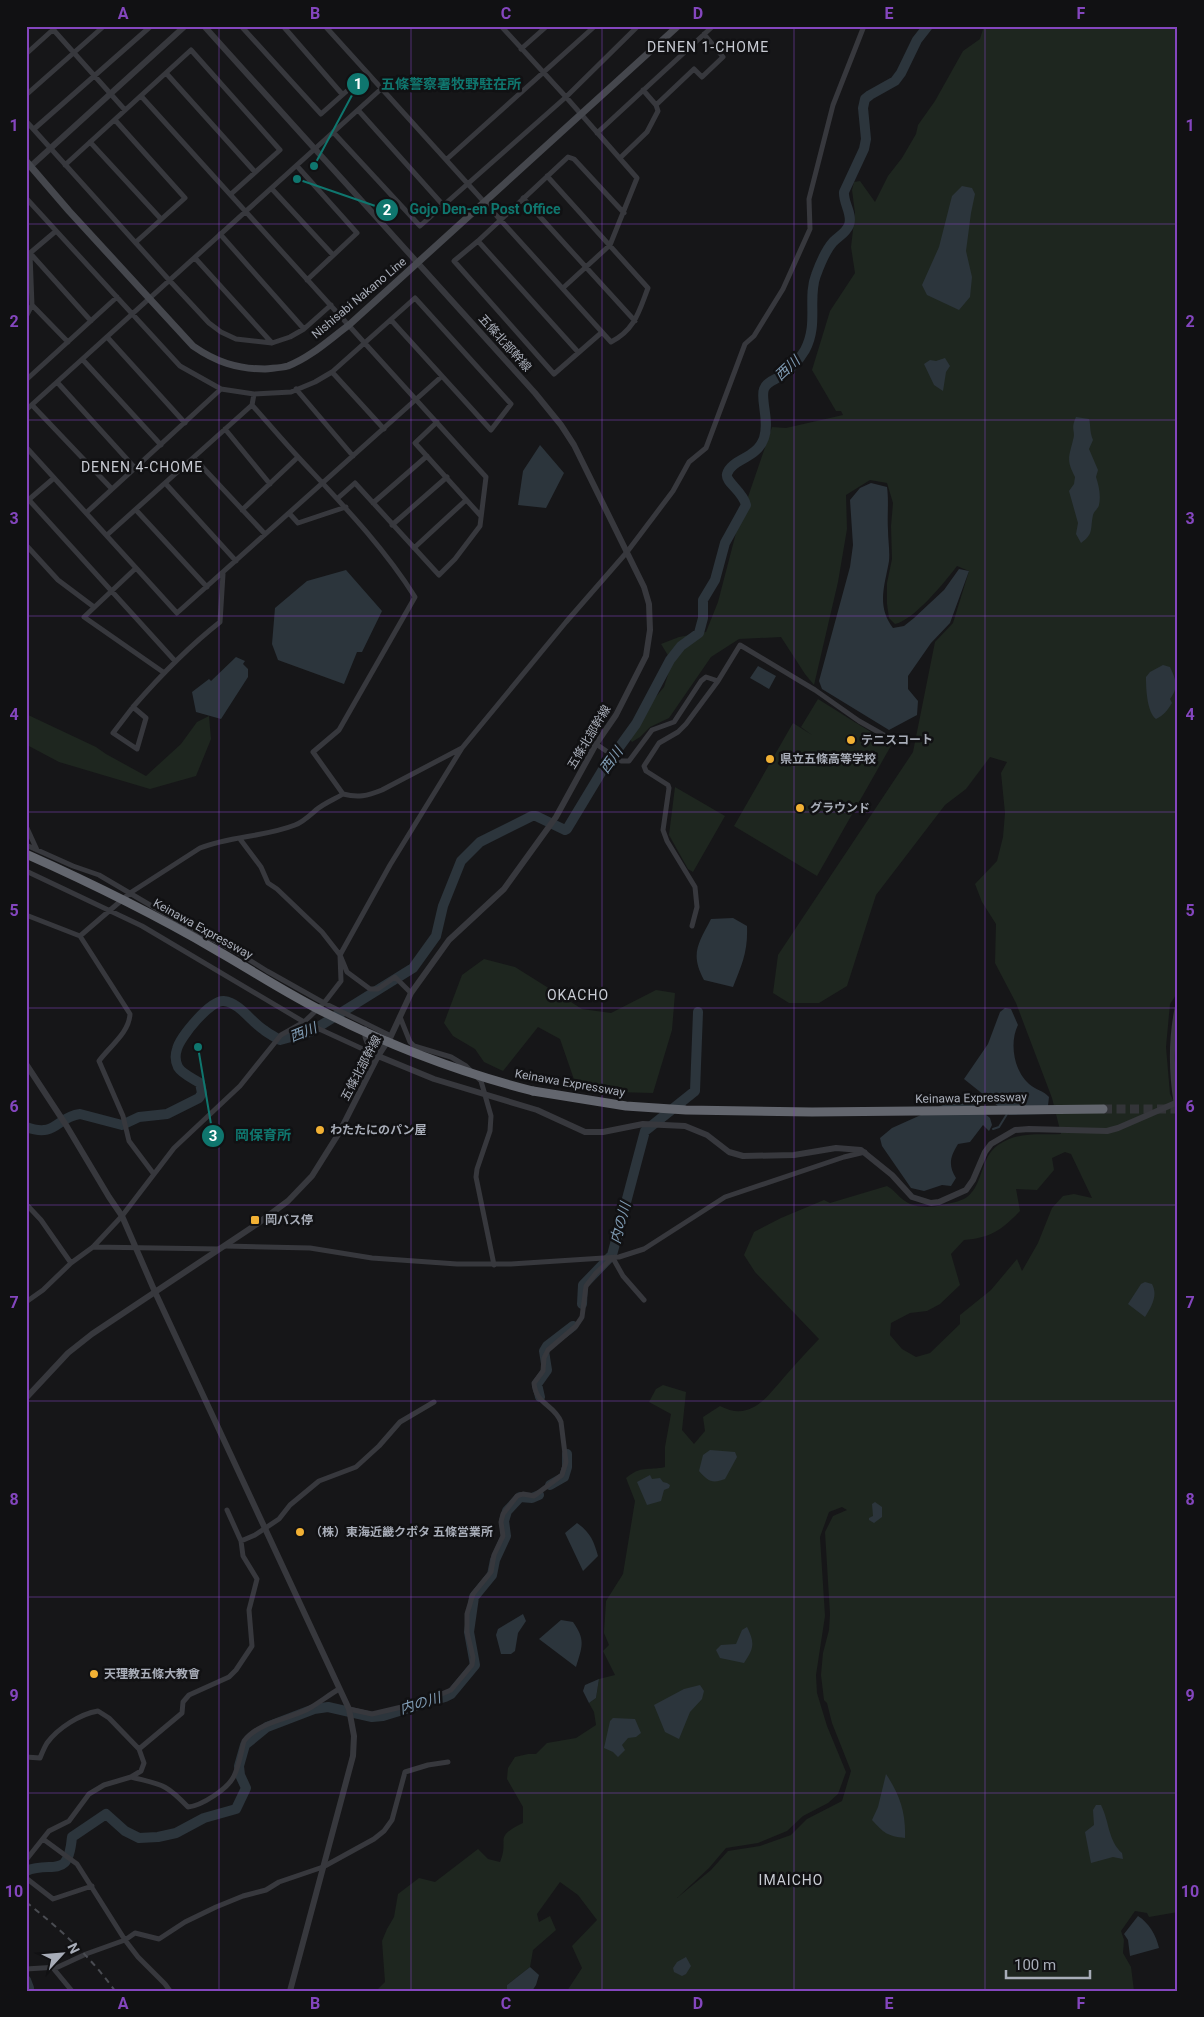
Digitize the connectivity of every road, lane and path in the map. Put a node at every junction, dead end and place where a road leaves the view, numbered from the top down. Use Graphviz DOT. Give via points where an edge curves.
graph roads {
  1 [pos="104,26"];
  2 [pos="151,26"];
  3 [pos="185,26"];
  4 [pos="204,26"];
  5 [pos="241,26"];
  6 [pos="283,26"];
  7 [pos="325,26"];
  8 [pos="500,26"];
  9 [pos="595,26"];
  10 [pos="638,26"];
  11 [pos="678,26"];
  12 [pos="713,26"];
  13 [pos="864,26"];
  14 [pos="53,27"];
  15 [pos="544,27"];
  16 [pos="704,34"];
  17 [pos="521,49"];
  18 [pos="74,52"];
  19 [pos="26,54"];
  20 [pos="166,73"];
  21 [pos="367,73"];
  22 [pos="544,73"];
  23 [pos="95,77"];
  24 [pos="381,89"];
  25 [pos="643,90"];
  26 [pos="111,93"];
  27 [pos="342,94"];
  28 [pos="26,95"];
  29 [pos="141,96"];
  30 [pos="566,97"];
  31 [pos="656,104"];
  32 [pos="126,110"];
  33 [pos="358,110"];
  34 [pos="580,114"];
  35 [pos="115,120"];
  36 [pos="26,121"];
  37 [pos="34,129"];
  38 [pos="333,132"];
  39 [pos="596,133"];
  40 [pos="90,142"];
  41 [pos="50,148"];
  42 [pos="314,149"];
  43 [pos="620,158"];
  44 [pos="447,159"];
  45 [pos="29,163"];
  46 [pos="65,165"];
  47 [pos="297,166"];
  48 [pos="255,172"];
  49 [pos="547,176"];
  50 [pos="467,184"];
  51 [pos="272,189"];
  52 [pos="231,194"];
  53 [pos="26,198"];
  54 [pos="523,198"];
  55 [pos="484,203"];
  56 [pos="443,205"];
  57 [pos="247,211"];
  58 [pos="624,213"];
  59 [pos="161,219"];
  60 [pos="500,219"];
  61 [pos="56,231"];
  62 [pos="220,234"];
  63 [pos="478,241"];
  64 [pos="136,242"];
  65 [pos="610,245"];
  66 [pos="30,253"];
  67 [pos="333,255"];
  68 [pos="195,258"];
  69 [pos="418,262"];
  70 [pos="586,268"];
  71 [pos="307,280"];
  72 [pos="170,281"];
  73 [pos="563,288"];
  74 [pos="117,296"];
  75 [pos="149,298"];
  76 [pos="32,305"];
  77 [pos="331,305"];
  78 [pos="132,313"];
  79 [pos="26,317"];
  80 [pos="390,320"];
  81 [pos="92,321"];
  82 [pos="635,321"];
  83 [pos="349,325"];
  84 [pos="304,329"];
  85 [pos="601,333"];
  86 [pos="108,338"];
  87 [pos="68,342"];
  88 [pos="272,343"];
  89 [pos="365,343"];
  90 [pos="578,352"];
  91 [pos="83,360"];
  92 [pos="332,372"];
  93 [pos="441,377"];
  94 [pos="26,380"];
  95 [pos="57,382"];
  96 [pos="221,389"];
  97 [pos="296,389"];
  98 [pos="254,394"];
  99 [pos="416,399"];
  100 [pos="32,405"];
  101 [pos="252,405"];
  102 [pos="26,410"];
  103 [pos="437,422"];
  104 [pos="184,423"];
  105 [pos="225,429"];
  106 [pos="384,429"];
  107 [pos="160,445"];
  108 [pos="26,447"];
  109 [pos="353,456"];
  110 [pos="427,456"];
  111 [pos="298,457"];
  112 [pos="194,458"];
  113 [pos="135,468"];
  114 [pos="447,477"];
  115 [pos="54,478"];
  116 [pos="323,483"];
  117 [pos="166,484"];
  118 [pos="270,484"];
  119 [pos="111,488"];
  120 [pos="338,498"];
  121 [pos="466,500"];
  122 [pos="28,501"];
  123 [pos="373,503"];
  124 [pos="346,507"];
  125 [pos="136,510"];
  126 [pos="242,510"];
  127 [pos="86,513"];
  128 [pos="289,513"];
  129 [pos="480,515"];
  130 [pos="392,525"];
  131 [pos="265,534"];
  132 [pos="107,535"];
  133 [pos="26,545"];
  134 [pos="414,548"];
  135 [pos="627,552"];
  136 [pos="236,561"];
  137 [pos="136,568"];
  138 [pos="223,574"];
  139 [pos="208,587"];
  140 [pos="111,591"];
  141 [pos="94,607"];
  142 [pos="175,661"];
  143 [pos="163,672"];
  144 [pos="718,681"];
  145 [pos="133,707"];
  146 [pos="896,742"];
  147 [pos="596,744"];
  148 [pos="462,748"];
  149 [pos="343,794"];
  150 [pos="26,826"];
  151 [pos="240,839"];
  152 [pos="26,845"];
  153 [pos="37,850"];
  154 [pos="26,854"];
  155 [pos="26,871"];
  156 [pos="130,893"];
  157 [pos="109,910"];
  158 [pos="26,915"];
  159 [pos="692,926"];
  160 [pos="80,936"];
  161 [pos="340,955"];
  162 [pos="411,993"];
  163 [pos="324,1003"];
  164 [pos="1178,1004"];
  165 [pos="400,1018"];
  166 [pos="304,1022"];
  167 [pos="366,1023"];
  168 [pos="391,1036"];
  169 [pos="378,1056"];
  170 [pos="26,1064"];
  171 [pos="486,1095"];
  172 [pos="1177,1102"];
  173 [pos="1103,1109"];
  174 [pos="853,1148"];
  175 [pos="865,1152"];
  176 [pos="844,1157"];
  177 [pos="153,1173"];
  178 [pos="26,1204"];
  179 [pos="122,1216"];
  180 [pos="92,1247"];
  181 [pos="136,1247"];
  182 [pos="222,1248"];
  183 [pos="613,1258"];
  184 [pos="71,1263"];
  185 [pos="494,1264"];
  186 [pos="155,1292"];
  187 [pos="644,1300"];
  188 [pos="26,1302"];
  189 [pos="26,1398"];
  190 [pos="434,1402"];
  191 [pos="227,1510"];
  192 [pos="265,1527"];
  193 [pos="241,1541"];
  194 [pos="339,1689"];
  195 [pos="349,1709"];
  196 [pos="139,1749"];
  197 [pos="26,1758"];
  198 [pos="448,1762"];
  199 [pos="130,1777"];
  200 [pos="42,1839"];
  201 [pos="26,1860"];
  202 [pos="323,1867"];
  203 [pos="26,1878"];
  204 [pos="92,1886"];
  205 [pos="125,1940"];
  206 [pos="53,1968"];
  207 [pos="26,1970"];
  208 [pos="72,1991"];
  209 [pos="170,1991"];
  210 [pos="290,1991"];
  1 -- 18 [label="street"];
  2 -- 23 [label="street"];
  3 -- 26 [label="street"];
  4 -- 42 [label="street, 五條北部幹線"];
  5 -- 27 [label="street" via="321,114"];
  6 -- 27 [label="street"];
  7 -- 21 [label="street"];
  8 -- 17 [label="street"];
  9 -- 22 [label="street"];
  10 -- 30 [label="street"];
  11 -- 34 [label="main road, Nishisabi Nakano Line"];
  12 -- 16 [label="street"];
  13 -- 135 [label="street" via="833,106 809,199 810,229 790,275 764,321 745,344 706,448 689,462"];
  14 -- 18 [label="street"];
  14 -- 19 [label="street"];
  15 -- 17 [label="street"];
  16 -- 25 [label="street"];
  16 -- 31 [label="street" via="723,57 702,77 694,69"];
  17 -- 22 [label="street"];
  18 -- 23 [label="street"];
  18 -- 28 [label="street"];
  20 -- 29 [label="street"];
  20 -- 48 [label="street"];
  20 -- 48 [label="street" via="191,50 280,150"];
  21 -- 24 [label="street"];
  21 -- 27 [label="street"];
  22 -- 30 [label="street"];
  22 -- 44 [label="street"];
  23 -- 26 [label="street"];
  23 -- 37 [label="street"];
  24 -- 33 [label="street"];
  24 -- 44 [label="street"];
  25 -- 31 [label="street"];
  25 -- 39 [label="street"];
  26 -- 32 [label="street"];
  26 -- 41 [label="street"];
  29 -- 32 [label="street"];
  29 -- 52 [label="street"];
  30 -- 34 [label="street"];
  30 -- 50 [label="street"];
  31 -- 43 [label="street" via="658,111 648,132"];
  32 -- 35 [label="street"];
  33 -- 38 [label="street"];
  33 -- 56 [label="street"];
  34 -- 39 [label="street"];
  34 -- 55 [label="main road, Nishisabi Nakano Line"];
  35 -- 40 [label="street"];
  35 -- 59 [label="street" via="185,198"];
  36 -- 37 [label="street"];
  37 -- 41 [label="street"];
  38 -- 42 [label="street"];
  38 -- 56 [label="street" via="420,226"];
  39 -- 43 [label="street"];
  40 -- 46 [label="street"];
  40 -- 59 [label="street"];
  41 -- 45 [label="street"];
  41 -- 46 [label="street"];
  42 -- 47 [label="street"];
  42 -- 69 [label="street, 五條北部幹線"];
  43 -- 58 [label="street" via="637,178"];
  44 -- 50 [label="street"];
  45 -- 75 [label="main road, Nishisabi Nakano Line"];
  46 -- 64 [label="street"];
  47 -- 51 [label="street"];
  47 -- 67 [label="street" via="357,233"];
  48 -- 52 [label="street"];
  49 -- 54 [label="street"];
  49 -- 58 [label="street" via="568,157 574,159"];
  49 -- 65 [label="street"];
  50 -- 55 [label="street"];
  50 -- 56 [label="street"];
  51 -- 57 [label="street"];
  51 -- 67 [label="street"];
  52 -- 57 [label="street"];
  53 -- 61 [label="street"];
  54 -- 60 [label="street"];
  54 -- 70 [label="street"];
  55 -- 60 [label="street"];
  55 -- 69 [label="main road, Nishisabi Nakano Line"];
  57 -- 62 [label="street"];
  57 -- 71 [label="street"];
  58 -- 65 [label="street"];
  59 -- 64 [label="street"];
  60 -- 63 [label="street"];
  60 -- 73 [label="street"];
  61 -- 66 [label="street"];
  61 -- 74 [label="street"];
  62 -- 68 [label="street"];
  62 -- 84 [label="street"];
  63 -- 90 [label="street"];
  63 -- 90 [label="street" via="454,261 532,350 554,374"];
  64 -- 72 [label="street"];
  65 -- 70 [label="street"];
  65 -- 82 [label="street" via="648,288"];
  66 -- 76 [label="street"];
  66 -- 81 [label="street"];
  67 -- 71 [label="street"];
  68 -- 72 [label="street"];
  68 -- 88 [label="street"];
  69 -- 83 [label="main road, Nishisabi Nakano Line"];
  69 -- 135 [label="street, 五條北部幹線" via="536,392 561,425"];
  70 -- 73 [label="street"];
  70 -- 82 [label="street"];
  71 -- 77 [label="street"];
  72 -- 75 [label="street"];
  72 -- 88 [label="street" via="221,332 236,339"];
  73 -- 85 [label="street"];
  74 -- 78 [label="street"];
  74 -- 81 [label="street"];
  75 -- 78 [label="street"];
  75 -- 83 [label="main road, Nishisabi Nakano Line" via="193,346 226,364 246,369 287,366 310,354"];
  76 -- 79 [label="street"];
  76 -- 87 [label="street"];
  77 -- 83 [label="street"];
  77 -- 84 [label="street"];
  78 -- 86 [label="street"];
  78 -- 96 [label="street" via="180,366"];
  80 -- 89 [label="street"];
  80 -- 93 [label="street"];
  80 -- 93 [label="street" via="415,298 511,404 491,430"];
  81 -- 87 [label="street"];
  82 -- 85 [label="street" via="611,342"];
  83 -- 89 [label="street"];
  84 -- 88 [label="street"];
  85 -- 90 [label="street"];
  86 -- 91 [label="street"];
  86 -- 104 [label="street"];
  87 -- 94 [label="street"];
  89 -- 92 [label="street"];
  89 -- 99 [label="street"];
  91 -- 95 [label="street"];
  91 -- 107 [label="street"];
  92 -- 97 [label="street"];
  92 -- 106 [label="street"];
  93 -- 99 [label="street"];
  95 -- 100 [label="street"];
  95 -- 113 [label="street"];
  96 -- 98 [label="street"];
  96 -- 104 [label="street"];
  97 -- 98 [label="street"];
  97 -- 109 [label="street"];
  98 -- 101 [label="street"];
  99 -- 103 [label="street"];
  99 -- 106 [label="street"];
  100 -- 102 [label="street"];
  100 -- 119 [label="street"];
  101 -- 105 [label="street"];
  101 -- 111 [label="street"];
  103 -- 110 [label="street" via="415,442"];
  103 -- 129 [label="street" via="486,476"];
  104 -- 107 [label="street"];
  105 -- 112 [label="street"];
  105 -- 118 [label="street"];
  106 -- 109 [label="street"];
  107 -- 113 [label="street"];
  108 -- 115 [label="street"];
  109 -- 116 [label="street"];
  110 -- 114 [label="street"];
  110 -- 123 [label="street"];
  111 -- 116 [label="street"];
  111 -- 118 [label="street"];
  112 -- 117 [label="street"];
  112 -- 126 [label="street"];
  113 -- 119 [label="street"];
  114 -- 121 [label="street"];
  114 -- 130 [label="street"];
  115 -- 122 [label="street"];
  115 -- 127 [label="street"];
  116 -- 120 [label="street"];
  116 -- 128 [label="street"];
  117 -- 125 [label="street"];
  117 -- 136 [label="street"];
  118 -- 126 [label="street"];
  119 -- 127 [label="street"];
  120 -- 123 [label="street" via="355,483"];
  120 -- 124 [label="street"];
  121 -- 129 [label="street"];
  121 -- 134 [label="street"];
  122 -- 140 [label="street"];
  123 -- 130 [label="street"];
  124 -- 128 [label="street" via="298,522"];
  124 -- 149 [label="street" via="415,597 339,730 312,752"];
  125 -- 132 [label="street"];
  125 -- 139 [label="street"];
  126 -- 131 [label="street"];
  127 -- 132 [label="street"];
  128 -- 131 [label="street"];
  129 -- 134 [label="street" via="480,526 439,575"];
  130 -- 134 [label="street"];
  131 -- 136 [label="street"];
  132 -- 137 [label="street"];
  133 -- 141 [label="street" via="58,580"];
  135 -- 147 [label="street, 五條北部幹線" via="649,604 649,642 630,690"];
  135 -- 148 [label="street"];
  136 -- 138 [label="street"];
  137 -- 139 [label="street" via="177,613"];
  137 -- 140 [label="street"];
  138 -- 139 [label="street"];
  138 -- 142 [label="street" via="220,622"];
  140 -- 141 [label="street"];
  140 -- 142 [label="street"];
  141 -- 143 [label="street" via="84,617"];
  142 -- 143 [label="street"];
  143 -- 145 [label="street"];
  144 -- 146 [label="street" via="740,645"];
  144 -- 147 [label="street" via="706,677 701,681 674,722 652,730 629,761 621,761"];
  144 -- 159 [label="street" via="683,728 659,743 644,766 669,788 663,830 695,887 698,907"];
  145 -- 145 [label="street" via="146,718 137,749 113,733"];
  147 -- 162 [label="street, 五條北部幹線" via="556,817 504,889 449,940"];
  148 -- 149 [label="street" via="368,796"];
  148 -- 161 [label="street" via="390,865"];
  149 -- 151 [label="street" via="294,826"];
  150 -- 153 [label="street"];
  151 -- 156 [label="street" via="200,848"];
  151 -- 161 [label="street" via="268,883 302,911"];
  152 -- 153 [label="street"];
  153 -- 156 [label="street" via="98,875"];
  154 -- 173 [label="highway, Keinawa Expressway, bridge" via="151,914 362,1031 458,1069 534,1091 626,1106 724,1111"];
  155 -- 157 [label="street"];
  156 -- 157 [label="street"];
  156 -- 163 [label="street"];
  157 -- 160 [label="street"];
  157 -- 166 [label="street" via="172,943"];
  158 -- 160 [label="street"];
  160 -- 177 [label="street" via="130,1014 129,1023 99,1061 123,1116 129,1141"];
  161 -- 162 [label="street" via="347,972 370,989 378,989 395,978"];
  161 -- 163 [label="street" via="341,981"];
  162 -- 165 [label="street, 五條北部幹線"];
  163 -- 166 [label="street"];
  163 -- 167 [label="street"];
  164 -- 172 [label="street" via="1172,1044 1172,1076"];
  165 -- 168 [label="street, 五條北部幹線"];
  165 -- 171 [label="street" via="414,1046 450,1057 466,1066 482,1081"];
  166 -- 169 [label="street"];
  166 -- 177 [label="street" via="281,1035 240,1086 174,1148"];
  167 -- 168 [label="street"];
  167 -- 169 [label="street" via="364,1036"];
  168 -- 169 [label="street, 五條北部幹線"];
  169 -- 171 [label="street" via="434,1079"];
  169 -- 182 [label="street, 五條北部幹線" via="339,1133 312,1176 288,1201"];
  170 -- 179 [label="street"];
  171 -- 174 [label="street" via="537,1110 585,1132 643,1124 680,1125 701,1131 729,1152 743,1156 794,1155"];
  171 -- 185 [label="street" via="491,1116 490,1131 476,1177"];
  172 -- 175 [label="street" via="1107,1131 1015,1130 991,1144 966,1190 938,1202 912,1197"];
  174 -- 175 [label="street"];
  174 -- 176 [label="street"];
  175 -- 176 [label="street"];
  176 -- 183 [label="street" via="725,1197 644,1249"];
  177 -- 179 [label="street"];
  178 -- 184 [label="street"];
  179 -- 180 [label="street"];
  179 -- 181 [label="street"];
  180 -- 181 [label="street"];
  180 -- 184 [label="street"];
  181 -- 182 [label="street"];
  181 -- 186 [label="street"];
  182 -- 185 [label="street" via="310,1248 372,1258"];
  182 -- 186 [label="street, 五條北部幹線"];
  183 -- 185 [label="street"];
  183 -- 187 [label="street" via="623,1276"];
  183 -- 195 [label="street" via="586,1286 582,1317 552,1345 544,1356 543,1371 534,1382 540,1400 559,1417 566,1462 562,1475 534,1496 517,1496 503,1514 504,1536 494,1555 491,1572 473,1594 467,1614 466,1632 472,1665 451,1690 423,1702 372,1714"];
  184 -- 188 [label="street"];
  186 -- 189 [label="street, 五條北部幹線" via="68,1353"];
  186 -- 192 [label="street"];
  190 -- 192 [label="street" via="400,1422 356,1467 319,1481"];
  191 -- 193 [label="street"];
  192 -- 193 [label="street"];
  192 -- 194 [label="street"];
  193 -- 196 [label="street" via="243,1556 257,1579 249,1610 252,1646 236,1670 188,1695 183,1702 182,1713"];
  194 -- 195 [label="street"];
  194 -- 199 [label="street" via="310,1708 268,1724 247,1738 234,1777 196,1806 188,1807 159,1783"];
  195 -- 202 [label="street" via="354,1736 353,1756"];
  196 -- 197 [label="street" via="98,1711 57,1732 40,1758"];
  196 -- 199 [label="street" via="143,1767"];
  198 -- 202 [label="street" via="405,1772 389,1826 374,1840"];
  199 -- 200 [label="street" via="98,1787 69,1822 48,1831"];
  200 -- 201 [label="street"];
  200 -- 204 [label="street" via="69,1858"];
  202 -- 205 [label="street" via="216,1907 159,1938 135,1933"];
  202 -- 210 [label="street"];
  203 -- 204 [label="street" via="53,1899"];
  204 -- 205 [label="street"];
  205 -- 206 [label="street"];
  205 -- 209 [label="street"];
  206 -- 207 [label="street"];
  206 -- 208 [label="street"];
}
